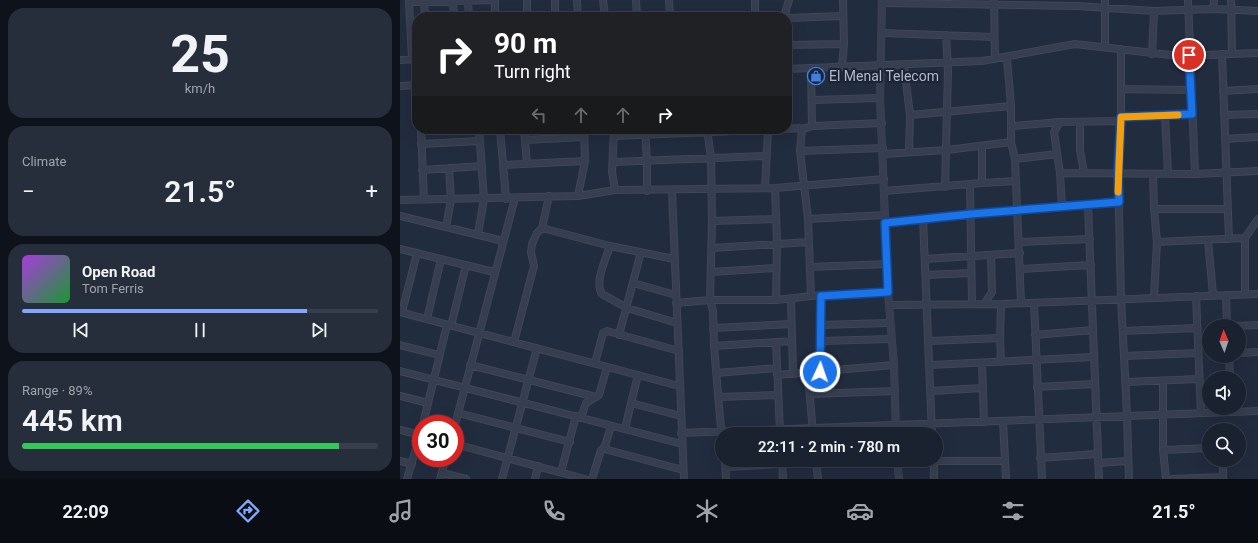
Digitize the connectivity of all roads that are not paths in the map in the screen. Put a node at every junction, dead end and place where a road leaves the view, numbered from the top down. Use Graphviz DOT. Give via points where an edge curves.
graph roads {
  1 [pos="495,0"];
  2 [pos="527,0"];
  3 [pos="555,0"];
  4 [pos="577,0"];
  5 [pos="602,0"];
  6 [pos="636,0"];
  7 [pos="669,0"];
  8 [pos="755,0"];
  9 [pos="789,0"];
  10 [pos="843,0"];
  11 [pos="1105,0"];
  12 [pos="1188,0"];
  13 [pos="1214,0"];
  14 [pos="1232,0"];
  15 [pos="409,1"];
  16 [pos="453,1"];
  17 [pos="468,1"];
  18 [pos="882,1"];
  19 [pos="424,2"];
  20 [pos="914,2"];
  21 [pos="940,2"];
  22 [pos="968,2"];
  23 [pos="994,2"];
  24 [pos="1052,3"];
  25 [pos="1076,3"];
  26 [pos="1105,7"];
  27 [pos="1214,8"];
  28 [pos="1231,9"];
  29 [pos="1188,10"];
  30 [pos="1154,11"];
  31 [pos="1258,11"];
  32 [pos="425,12"];
  33 [pos="454,12"];
  34 [pos="469,12"];
  35 [pos="495,12"];
  36 [pos="528,12"];
  37 [pos="555,12"];
  38 [pos="578,12"];
  39 [pos="604,12"];
  40 [pos="637,12"];
  41 [pos="670,12"];
  42 [pos="755,12"];
  43 [pos="785,12"];
  44 [pos="843,16"];
  45 [pos="792,18"];
  46 [pos="882,33"];
  47 [pos="946,35"];
  48 [pos="412,36"];
  49 [pos="994,37"];
  50 [pos="844,44"];
  51 [pos="792,45"];
  52 [pos="1105,46"];
  53 [pos="1121,49"];
  54 [pos="1232,53"];
  55 [pos="1258,53"];
  56 [pos="1152,54"];
  57 [pos="1222,54"];
  58 [pos="1189,55"];
  59 [pos="1007,58"];
  60 [pos="412,59"];
  61 [pos="995,59"];
  62 [pos="400,60"];
  63 [pos="947,63"];
  64 [pos="904,66"];
  65 [pos="842,67"];
  66 [pos="881,67"];
  67 [pos="811,68"];
  68 [pos="792,69"];
  69 [pos="412,85"];
  70 [pos="400,86"];
  71 [pos="1121,89"];
  72 [pos="1258,89"];
  73 [pos="1190,90"];
  74 [pos="1223,91"];
  75 [pos="880,98"];
  76 [pos="812,100"];
  77 [pos="1011,106"];
  78 [pos="947,112"];
  79 [pos="1192,114"];
  80 [pos="1258,114"];
  81 [pos="910,115"];
  82 [pos="1224,115"];
  83 [pos="1165,116"];
  84 [pos="1121,119"];
  85 [pos="1060,122"];
  86 [pos="1080,122"];
  87 [pos="882,123"];
  88 [pos="812,126"];
  89 [pos="1012,126"];
  90 [pos="802,129"];
  91 [pos="792,130"];
  92 [pos="420,134"];
  93 [pos="479,134"];
  94 [pos="500,134"];
  95 [pos="524,134"];
  96 [pos="615,134"];
  97 [pos="645,134"];
  98 [pos="707,134"];
  99 [pos="768,134"];
  100 [pos="584,136"];
  101 [pos="1258,137"];
  102 [pos="1225,139"];
  103 [pos="525,140"];
  104 [pos="480,141"];
  105 [pos="1011,142"];
  106 [pos="421,144"];
  107 [pos="982,146"];
  108 [pos="947,150"];
  109 [pos="800,151"];
  110 [pos="884,151"];
  111 [pos="909,152"];
  112 [pos="1057,154"];
  113 [pos="766,156"];
  114 [pos="710,158"];
  115 [pos="1015,159"];
  116 [pos="647,160"];
  117 [pos="585,161"];
  118 [pos="614,162"];
  119 [pos="527,164"];
  120 [pos="503,165"];
  121 [pos="482,166"];
  122 [pos="449,168"];
  123 [pos="422,170"];
  124 [pos="1258,171"];
  125 [pos="1060,173"];
  126 [pos="1084,173"];
  127 [pos="1118,173"];
  128 [pos="1226,173"];
  129 [pos="1154,174"];
  130 [pos="1168,174"];
  131 [pos="1195,174"];
  132 [pos="884,179"];
  133 [pos="1016,181"];
  134 [pos="982,183"];
  135 [pos="970,185"];
  136 [pos="804,186"];
  137 [pos="765,187"];
  138 [pos="945,187"];
  139 [pos="775,188"];
  140 [pos="711,189"];
  141 [pos="615,190"];
  142 [pos="647,191"];
  143 [pos="672,191"];
  144 [pos="884,191"];
  145 [pos="549,196"];
  146 [pos="578,196"];
  147 [pos="506,198"];
  148 [pos="515,198"];
  149 [pos="484,199"];
  150 [pos="400,200"];
  151 [pos="424,200"];
  152 [pos="451,200"];
  153 [pos="1119,202"];
  154 [pos="1088,206"];
  155 [pos="1062,207"];
  156 [pos="1154,209"];
  157 [pos="1227,209"];
  158 [pos="1018,210"];
  159 [pos="971,214"];
  160 [pos="886,215"];
  161 [pos="400,216"];
  162 [pos="776,219"];
  163 [pos="808,219"];
  164 [pos="923,219"];
  165 [pos="1258,219"];
  166 [pos="712,221"];
  167 [pos="885,223"];
  168 [pos="446,227"];
  169 [pos="542,228"];
  170 [pos="478,234"];
  171 [pos="1245,238"];
  172 [pos="1090,239"];
  173 [pos="1229,239"];
  174 [pos="1208,240"];
  175 [pos="503,241"];
  176 [pos="809,242"];
  177 [pos="1020,242"];
  178 [pos="1157,242"];
  179 [pos="777,243"];
  180 [pos="610,246"];
  181 [pos="712,248"];
  182 [pos="400,249"];
  183 [pos="641,252"];
  184 [pos="417,253"];
  185 [pos="1020,253"];
  186 [pos="991,255"];
  187 [pos="970,256"];
  188 [pos="442,259"];
  189 [pos="674,259"];
  190 [pos="925,259"];
  191 [pos="887,264"];
  192 [pos="466,265"];
  193 [pos="1091,265"];
  194 [pos="776,268"];
  195 [pos="810,268"];
  196 [pos="1021,269"];
  197 [pos="494,272"];
  198 [pos="711,272"];
  199 [pos="971,273"];
  200 [pos="926,275"];
  201 [pos="633,284"];
  202 [pos="888,292"];
  203 [pos="1245,294"];
  204 [pos="1258,294"];
  205 [pos="676,295"];
  206 [pos="1213,295"];
  207 [pos="1226,295"];
  208 [pos="811,296"];
  209 [pos="821,296"];
  210 [pos="1196,296"];
  211 [pos="1154,297"];
  212 [pos="791,298"];
  213 [pos="1121,298"];
  214 [pos="1093,299"];
  215 [pos="710,300"];
  216 [pos="776,300"];
  217 [pos="676,303"];
  218 [pos="1021,303"];
  219 [pos="1034,303"];
  220 [pos="972,304"];
  221 [pos="984,304"];
  222 [pos="1001,304"];
  223 [pos="890,305"];
  224 [pos="927,305"];
  225 [pos="627,308"];
  226 [pos="401,312"];
  227 [pos="426,319"];
  228 [pos="1228,319"];
  229 [pos="677,322"];
  230 [pos="890,323"];
  231 [pos="791,324"];
  232 [pos="449,325"];
  233 [pos="820,325"];
  234 [pos="1258,325"];
  235 [pos="1246,326"];
  236 [pos="713,328"];
  237 [pos="1197,328"];
  238 [pos="1093,330"];
  239 [pos="1123,331"];
  240 [pos="479,333"];
  241 [pos="619,335"];
  242 [pos="1035,335"];
  243 [pos="890,338"];
  244 [pos="1000,338"];
  245 [pos="792,341"];
  246 [pos="822,341"];
  247 [pos="929,341"];
  248 [pos="514,342"];
  249 [pos="776,342"];
  250 [pos="400,345"];
  251 [pos="714,346"];
  252 [pos="537,348"];
  253 [pos="679,351"];
  254 [pos="1258,352"];
  255 [pos="1198,353"];
  256 [pos="1246,353"];
  257 [pos="439,355"];
  258 [pos="1124,356"];
  259 [pos="1094,357"];
  260 [pos="1035,361"];
  261 [pos="1001,362"];
  262 [pos="595,363"];
  263 [pos="982,363"];
  264 [pos="470,365"];
  265 [pos="894,365"];
  266 [pos="930,365"];
  267 [pos="607,367"];
  268 [pos="777,368"];
  269 [pos="400,371"];
  270 [pos="820,372"];
  271 [pos="716,373"];
  272 [pos="793,374"];
  273 [pos="808,374"];
  274 [pos="638,375"];
  275 [pos="778,375"];
  276 [pos="529,378"];
  277 [pos="434,379"];
  278 [pos="1199,379"];
  279 [pos="1163,381"];
  280 [pos="1126,382"];
  281 [pos="1095,384"];
  282 [pos="679,386"];
  283 [pos="465,387"];
  284 [pos="1037,387"];
  285 [pos="983,388"];
  286 [pos="931,390"];
  287 [pos="895,391"];
  288 [pos="810,394"];
  289 [pos="778,395"];
  290 [pos="400,396"];
  291 [pos="596,397"];
  292 [pos="718,397"];
  293 [pos="428,403"];
  294 [pos="523,403"];
  295 [pos="632,403"];
  296 [pos="1246,411"];
  297 [pos="1258,411"];
  298 [pos="458,413"];
  299 [pos="1201,413"];
  300 [pos="1163,414"];
  301 [pos="425,415"];
  302 [pos="1128,415"];
  303 [pos="681,416"];
  304 [pos="579,417"];
  305 [pos="1096,417"];
  306 [pos="1039,420"];
  307 [pos="1003,421"];
  308 [pos="984,422"];
  309 [pos="932,424"];
  310 [pos="896,425"];
  311 [pos="611,426"];
  312 [pos="721,427"];
  313 [pos="780,427"];
  314 [pos="812,427"];
  315 [pos="872,427"];
  316 [pos="516,428"];
  317 [pos="625,429"];
  318 [pos="400,430"];
  319 [pos="412,432"];
  320 [pos="715,432"];
  321 [pos="681,433"];
  322 [pos="570,442"];
  323 [pos="682,444"];
  324 [pos="464,446"];
  325 [pos="605,446"];
  326 [pos="1202,448"];
  327 [pos="1163,450"];
  328 [pos="1097,454"];
  329 [pos="508,458"];
  330 [pos="1040,458"];
  331 [pos="400,461"];
  332 [pos="943,461"];
  333 [pos="1005,461"];
  334 [pos="1098,462"];
  335 [pos="1128,462"];
  336 [pos="412,464"];
  337 [pos="538,466"];
  338 [pos="726,467"];
  339 [pos="782,467"];
  340 [pos="817,467"];
  341 [pos="898,467"];
  342 [pos="934,467"];
  343 [pos="1223,467"];
  344 [pos="683,470"];
  345 [pos="561,472"];
  346 [pos="441,476"];
  347 [pos="1223,478"];
  348 [pos="407,479"];
  349 [pos="466,479"];
  350 [pos="502,479"];
  351 [pos="535,479"];
  352 [pos="585,479"];
  353 [pos="592,479"];
  354 [pos="684,479"];
  355 [pos="726,479"];
  356 [pos="783,479"];
  357 [pos="818,479"];
  358 [pos="899,479"];
  359 [pos="934,479"];
  360 [pos="1006,479"];
  361 [pos="1042,479"];
  362 [pos="1098,479"];
  363 [pos="1129,479"];
  364 [pos="1166,479"];
  365 [pos="1173,479"];
  1 -- 17 [label="street"];
  1 -- 35 [label="street"];
  2 -- 36 [label="street"];
  3 -- 37 [label="street"];
  4 -- 38 [label="street"];
  5 -- 39 [label="street"];
  6 -- 40 [label="street"];
  7 -- 41 [label="street"];
  8 -- 42 [label="street"];
  9 -- 43 [label="street"];
  10 -- 44 [label="street"];
  11 -- 26 [label="street"];
  12 -- 29 [label="street"];
  13 -- 27 [label="street"];
  14 -- 28 [label="street"];
  15 -- 19 [label="street"];
  15 -- 48 [label="street"];
  16 -- 17 [label="street"];
  16 -- 19 [label="street"];
  16 -- 33 [label="street"];
  17 -- 34 [label="street"];
  18 -- 20 [label="street"];
  18 -- 46 [label="street"];
  19 -- 32 [label="street"];
  20 -- 21 [label="street"];
  21 -- 22 [label="street"];
  22 -- 23 [label="street"];
  23 -- 24 [label="street"];
  23 -- 49 [label="street"];
  24 -- 25 [label="street"];
  25 -- 26 [label="street"];
  26 -- 30 [label="street"];
  26 -- 52 [label="street"];
  27 -- 28 [label="street"];
  27 -- 29 [label="street"];
  28 -- 31 [label="street"];
  28 -- 54 [label="street"];
  29 -- 30 [label="street"];
  29 -- 58 [label="street"];
  30 -- 56 [label="street"];
  44 -- 45 [label="street"];
  44 -- 50 [label="street"];
  46 -- 47 [label="street"];
  46 -- 66 [label="street"];
  47 -- 49 [label="street"];
  47 -- 63 [label="street"];
  49 -- 61 [label="street"];
  50 -- 51 [label="street"];
  50 -- 65 [label="street"];
  52 -- 53 [label="street"];
  52 -- 59 [label="street" via="1065,45"];
  53 -- 56 [label="street"];
  53 -- 71 [label="street"];
  54 -- 55 [label="street"];
  54 -- 57 [label="street"];
  56 -- 58 [label="street"];
  57 -- 58 [label="street"];
  57 -- 74 [label="street"];
  58 -- 73 [label="street"];
  59 -- 61 [label="street"];
  59 -- 77 [label="street"];
  60 -- 62 [label="street"];
  61 -- 63 [label="street"];
  63 -- 64 [label="street"];
  63 -- 78 [label="street"];
  64 -- 66 [label="street"];
  64 -- 81 [label="street"];
  65 -- 66 [label="street"];
  65 -- 67 [label="street"];
  66 -- 75 [label="street"];
  67 -- 68 [label="street"];
  67 -- 76 [label="street"];
  69 -- 70 [label="street"];
  71 -- 73 [label="street"];
  71 -- 84 [label="street"];
  72 -- 74 [label="street"];
  73 -- 79 [label="street"];
  74 -- 82 [label="street"];
  75 -- 76 [label="street"];
  75 -- 87 [label="street"];
  76 -- 88 [label="street"];
  77 -- 78 [label="street"];
  77 -- 89 [label="street"];
  78 -- 81 [label="street"];
  78 -- 108 [label="street"];
  79 -- 83 [label="street"];
  79 -- 131 [label="street"];
  80 -- 82 [label="street"];
  81 -- 111 [label="street"];
  82 -- 102 [label="street"];
  83 -- 84 [label="street"];
  83 -- 130 [label="street"];
  84 -- 86 [label="street"];
  84 -- 127 [label="street"];
  85 -- 86 [label="street"];
  85 -- 89 [label="street"];
  85 -- 112 [label="street" via="1054,132"];
  86 -- 126 [label="street" via="1080,150"];
  87 -- 88 [label="street"];
  87 -- 110 [label="street"];
  88 -- 90 [label="street"];
  89 -- 105 [label="street"];
  90 -- 91 [label="street"];
  90 -- 109 [label="street"];
  92 -- 106 [label="street"];
  93 -- 104 [label="street"];
  94 -- 120 [label="street"];
  95 -- 103 [label="street"];
  96 -- 118 [label="street"];
  97 -- 116 [label="street"];
  98 -- 114 [label="street"];
  99 -- 113 [label="street"];
  100 -- 103 [label="street"];
  100 -- 117 [label="street"];
  101 -- 102 [label="street"];
  102 -- 128 [label="street"];
  103 -- 119 [label="street"];
  104 -- 106 [label="street"];
  104 -- 121 [label="street"];
  105 -- 107 [label="street"];
  105 -- 115 [label="street"];
  106 -- 123 [label="street"];
  107 -- 108 [label="street"];
  107 -- 134 [label="street"];
  108 -- 111 [label="street"];
  108 -- 138 [label="street"];
  109 -- 110 [label="street"];
  109 -- 136 [label="street"];
  110 -- 111 [label="street"];
  110 -- 132 [label="street"];
  112 -- 115 [label="street"];
  112 -- 125 [label="street"];
  113 -- 114 [label="street"];
  113 -- 137 [label="street"];
  114 -- 116 [label="street"];
  114 -- 140 [label="street"];
  115 -- 133 [label="street"];
  116 -- 118 [label="street"];
  116 -- 142 [label="street"];
  117 -- 119 [label="street"];
  117 -- 146 [label="street"];
  118 -- 141 [label="street" via="612,172"];
  119 -- 120 [label="street"];
  120 -- 147 [label="street"];
  121 -- 122 [label="street"];
  121 -- 149 [label="street"];
  122 -- 123 [label="street"];
  122 -- 152 [label="street"];
  123 -- 151 [label="street"];
  124 -- 128 [label="street"];
  125 -- 126 [label="street"];
  125 -- 155 [label="street"];
  126 -- 127 [label="street"];
  127 -- 129 [label="street"];
  127 -- 153 [label="street"];
  128 -- 131 [label="street"];
  128 -- 157 [label="street"];
  129 -- 130 [label="street"];
  129 -- 156 [label="street"];
  130 -- 131 [label="street"];
  132 -- 136 [label="street"];
  132 -- 144 [label="street"];
  133 -- 134 [label="street"];
  133 -- 158 [label="street"];
  134 -- 135 [label="street"];
  135 -- 138 [label="street"];
  135 -- 159 [label="street"];
  136 -- 139 [label="street"];
  136 -- 163 [label="street"];
  137 -- 139 [label="street"];
  137 -- 140 [label="street"];
  138 -- 144 [label="street"];
  139 -- 162 [label="street"];
  140 -- 143 [label="street"];
  140 -- 166 [label="street"];
  141 -- 142 [label="street"];
  141 -- 146 [label="street"];
  142 -- 143 [label="street"];
  143 -- 189 [label="street"];
  144 -- 160 [label="street"];
  145 -- 146 [label="street"];
  145 -- 148 [label="street"];
  145 -- 169 [label="street"];
  147 -- 148 [label="street"];
  147 -- 149 [label="street"];
  148 -- 175 [label="street"];
  149 -- 152 [label="street"];
  149 -- 170 [label="street"];
  150 -- 151 [label="street"];
  151 -- 152 [label="street"];
  152 -- 168 [label="street"];
  153 -- 154 [label="street"];
  153 -- 213 [label="street"];
  154 -- 155 [label="street"];
  154 -- 172 [label="street"];
  155 -- 158 [label="street"];
  156 -- 157 [label="street"];
  156 -- 178 [label="street"];
  157 -- 173 [label="street"];
  158 -- 159 [label="street"];
  158 -- 177 [label="street"];
  159 -- 164 [label="street"];
  159 -- 187 [label="street"];
  160 -- 163 [label="street"];
  160 -- 167 [label="street"];
  161 -- 168 [label="street"];
  162 -- 166 [label="street"];
  162 -- 179 [label="street"];
  163 -- 176 [label="street"];
  164 -- 167 [label="street"];
  164 -- 190 [label="street"];
  165 -- 171 [label="street"];
  166 -- 181 [label="street"];
  167 -- 191 [label="street"];
  168 -- 170 [label="street"];
  169 -- 180 [label="street"];
  169 -- 248 [label="street" via="536,233 532,244 534,266"];
  170 -- 175 [label="street"];
  171 -- 173 [label="street"];
  171 -- 203 [label="street"];
  172 -- 177 [label="street"];
  172 -- 193 [label="street"];
  173 -- 174 [label="street"];
  174 -- 178 [label="street"];
  174 -- 206 [label="street"];
  175 -- 197 [label="street"];
  176 -- 179 [label="street"];
  176 -- 195 [label="street"];
  177 -- 185 [label="street"];
  178 -- 211 [label="street"];
  179 -- 181 [label="street"];
  179 -- 194 [label="street"];
  180 -- 183 [label="street"];
  180 -- 225 [label="street" via="601,276 600,292 606,298"];
  181 -- 198 [label="street"];
  182 -- 184 [label="street"];
  183 -- 189 [label="street"];
  183 -- 201 [label="street"];
  184 -- 188 [label="street"];
  184 -- 226 [label="street"];
  185 -- 186 [label="street"];
  185 -- 196 [label="street"];
  186 -- 187 [label="street"];
  186 -- 221 [label="street" via="992,292"];
  187 -- 190 [label="street"];
  187 -- 199 [label="street"];
  188 -- 192 [label="street"];
  188 -- 227 [label="street"];
  189 -- 205 [label="street"];
  190 -- 200 [label="street"];
  191 -- 195 [label="street"];
  191 -- 202 [label="street"];
  192 -- 197 [label="street"];
  192 -- 232 [label="street"];
  193 -- 196 [label="street"];
  193 -- 214 [label="street"];
  194 -- 198 [label="street"];
  194 -- 216 [label="street"];
  195 -- 208 [label="street"];
  196 -- 218 [label="street"];
  197 -- 240 [label="street"];
  198 -- 215 [label="street"];
  199 -- 200 [label="street"];
  199 -- 220 [label="street"];
  200 -- 224 [label="street"];
  201 -- 205 [label="street"];
  201 -- 225 [label="street"];
  202 -- 209 [label="street"];
  202 -- 223 [label="street"];
  203 -- 204 [label="street"];
  203 -- 207 [label="street"];
  205 -- 217 [label="street"];
  206 -- 207 [label="street"];
  206 -- 210 [label="street"];
  207 -- 228 [label="street"];
  208 -- 209 [label="street"];
  208 -- 212 [label="street"];
  209 -- 233 [label="street"];
  210 -- 211 [label="street"];
  210 -- 237 [label="street"];
  211 -- 213 [label="street"];
  212 -- 216 [label="street"];
  212 -- 231 [label="street"];
  213 -- 214 [label="street"];
  213 -- 239 [label="street"];
  214 -- 219 [label="street"];
  214 -- 238 [label="street"];
  215 -- 216 [label="street"];
  215 -- 217 [label="street"];
  215 -- 236 [label="street"];
  217 -- 229 [label="street"];
  218 -- 219 [label="street"];
  218 -- 222 [label="street"];
  219 -- 242 [label="street"];
  220 -- 221 [label="street"];
  220 -- 224 [label="street"];
  221 -- 222 [label="street"];
  222 -- 244 [label="street"];
  223 -- 224 [label="street"];
  223 -- 230 [label="street"];
  224 -- 247 [label="street"];
  225 -- 229 [label="street"];
  225 -- 241 [label="street"];
  226 -- 227 [label="street"];
  227 -- 232 [label="street"];
  229 -- 253 [label="street"];
  230 -- 233 [label="street"];
  230 -- 243 [label="street"];
  231 -- 236 [label="street"];
  231 -- 245 [label="street"];
  232 -- 240 [label="street"];
  232 -- 257 [label="street"];
  233 -- 246 [label="street"];
  234 -- 235 [label="street"];
  236 -- 251 [label="street"];
  237 -- 239 [label="street"];
  237 -- 255 [label="street"];
  238 -- 242 [label="street"];
  238 -- 259 [label="street"];
  239 -- 258 [label="street"];
  240 -- 248 [label="street"];
  240 -- 264 [label="street"];
  241 -- 253 [label="street"];
  241 -- 262 [label="street" via="607,331 603,333"];
  242 -- 260 [label="street"];
  243 -- 246 [label="street"];
  243 -- 265 [label="street"];
  244 -- 247 [label="street"];
  244 -- 261 [label="street"];
  245 -- 249 [label="street"];
  245 -- 272 [label="street"];
  246 -- 270 [label="street"];
  247 -- 266 [label="street"];
  248 -- 252 [label="street"];
  249 -- 251 [label="street"];
  249 -- 268 [label="street"];
  250 -- 257 [label="street"];
  251 -- 271 [label="street"];
  252 -- 262 [label="street"];
  252 -- 276 [label="street"];
  253 -- 282 [label="street"];
  254 -- 256 [label="street"];
  255 -- 258 [label="street"];
  255 -- 278 [label="street"];
  257 -- 277 [label="street"];
  258 -- 280 [label="street"];
  259 -- 260 [label="street"];
  259 -- 281 [label="street"];
  260 -- 261 [label="street"];
  260 -- 284 [label="street"];
  261 -- 263 [label="street"];
  262 -- 267 [label="street"];
  263 -- 266 [label="street"];
  263 -- 285 [label="street"];
  264 -- 276 [label="street"];
  264 -- 283 [label="street"];
  265 -- 270 [label="street"];
  265 -- 287 [label="street"];
  266 -- 286 [label="street"];
  267 -- 274 [label="street"];
  267 -- 291 [label="street"];
  268 -- 271 [label="street"];
  268 -- 275 [label="street"];
  269 -- 277 [label="street"];
  270 -- 273 [label="street"];
  271 -- 292 [label="street"];
  272 -- 273 [label="street"];
  272 -- 275 [label="street"];
  273 -- 288 [label="street"];
  274 -- 282 [label="street"];
  274 -- 295 [label="street"];
  275 -- 289 [label="street"];
  276 -- 291 [label="street"];
  276 -- 294 [label="street"];
  277 -- 283 [label="street"];
  277 -- 293 [label="street"];
  278 -- 279 [label="street"];
  278 -- 299 [label="street"];
  279 -- 280 [label="street"];
  279 -- 300 [label="street"];
  280 -- 302 [label="street"];
  281 -- 284 [label="street"];
  281 -- 305 [label="street"];
  282 -- 303 [label="street"];
  283 -- 294 [label="street"];
  283 -- 298 [label="street"];
  284 -- 306 [label="street"];
  285 -- 286 [label="street"];
  285 -- 308 [label="street"];
  286 -- 309 [label="street"];
  287 -- 288 [label="street"];
  287 -- 310 [label="street"];
  288 -- 314 [label="street"];
  289 -- 292 [label="street"];
  289 -- 313 [label="street"];
  290 -- 293 [label="street"];
  291 -- 304 [label="street" via="586,403"];
  292 -- 312 [label="street"];
  293 -- 301 [label="street"];
  294 -- 304 [label="street"];
  294 -- 316 [label="street"];
  295 -- 303 [label="street"];
  295 -- 317 [label="street"];
  296 -- 297 [label="street"];
  298 -- 316 [label="street"];
  299 -- 300 [label="street"];
  300 -- 302 [label="street"];
  300 -- 327 [label="street"];
  302 -- 305 [label="street"];
  302 -- 335 [label="street"];
  303 -- 321 [label="street"];
  304 -- 311 [label="street"];
  304 -- 322 [label="street"];
  305 -- 306 [label="street"];
  305 -- 328 [label="street"];
  306 -- 307 [label="street"];
  306 -- 330 [label="street"];
  307 -- 308 [label="street"];
  307 -- 333 [label="street"];
  308 -- 309 [label="street"];
  309 -- 310 [label="street"];
  310 -- 315 [label="street"];
  311 -- 317 [label="street"];
  311 -- 325 [label="street"];
  316 -- 322 [label="street"];
  316 -- 329 [label="street"];
  317 -- 323 [label="street"];
  318 -- 319 [label="street"];
  320 -- 321 [label="street"];
  321 -- 323 [label="street"];
  322 -- 345 [label="street"];
  323 -- 344 [label="street"];
  324 -- 329 [label="street"];
  325 -- 344 [label="street" via="608,450"];
  325 -- 353 [label="street" via="601,450"];
  326 -- 327 [label="street"];
  327 -- 364 [label="street"];
  328 -- 330 [label="street"];
  328 -- 334 [label="street"];
  329 -- 337 [label="street"];
  329 -- 350 [label="street"];
  330 -- 361 [label="street"];
  331 -- 336 [label="street"];
  332 -- 333 [label="street"];
  333 -- 360 [label="street"];
  334 -- 335 [label="street"];
  334 -- 362 [label="street"];
  335 -- 363 [label="street"];
  336 -- 348 [label="street"];
  337 -- 345 [label="street"];
  337 -- 351 [label="street"];
  338 -- 355 [label="street"];
  339 -- 356 [label="street"];
  340 -- 357 [label="street"];
  341 -- 358 [label="street"];
  342 -- 359 [label="street"];
  343 -- 347 [label="street"];
  344 -- 354 [label="street"];
  345 -- 352 [label="street"];
  346 -- 349 [label="street"];
  347 -- 365 [label="street"];
}
